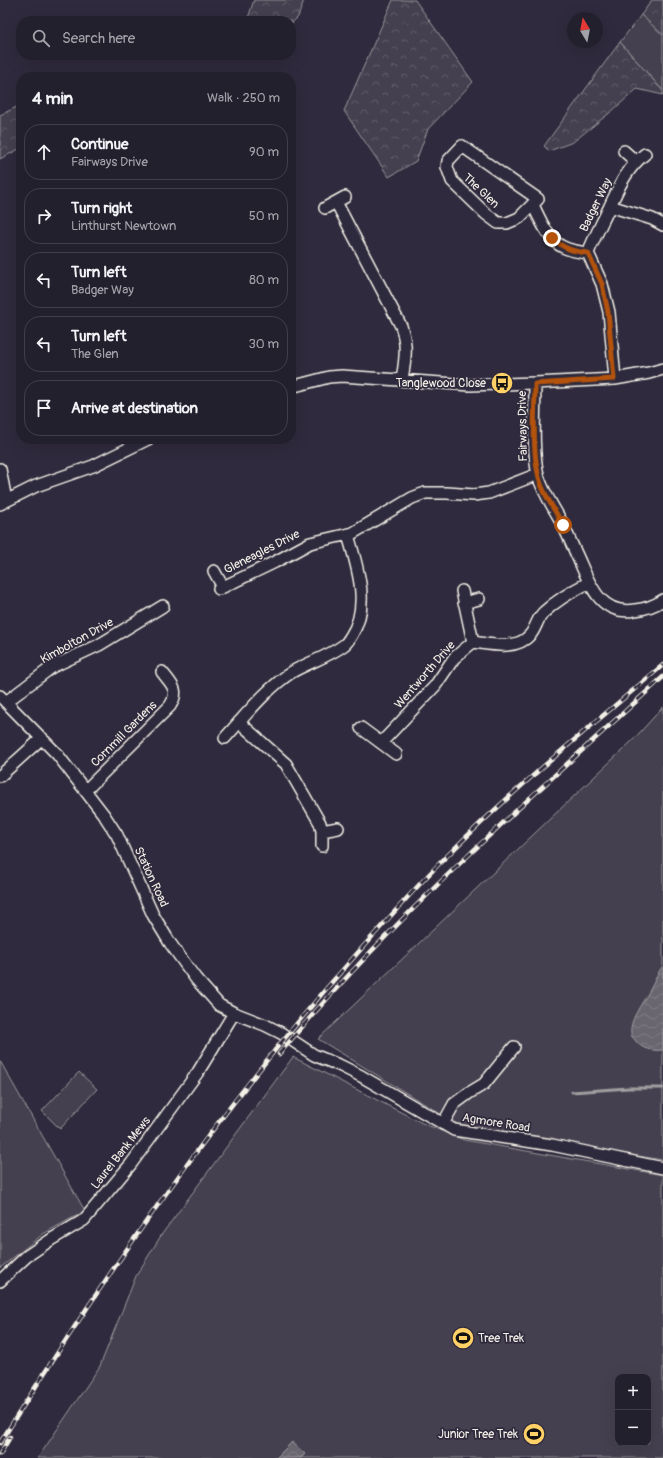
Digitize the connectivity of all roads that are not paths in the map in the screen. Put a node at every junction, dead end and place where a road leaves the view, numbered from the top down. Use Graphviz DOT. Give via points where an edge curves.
graph roads {
  1 [pos="624,151"];
  2 [pos="645,154"];
  3 [pos="635,161"];
  4 [pos="533,206"];
  5 [pos="610,206"];
  6 [pos="325,208"];
  7 [pos="663,225"];
  8 [pos="588,253"];
  9 [pos="663,369"];
  10 [pos="614,379"];
  11 [pos="402,380"];
  12 [pos="535,384"];
  13 [pos="296,386"];
  14 [pos="138,444"];
  15 [pos="0,470"];
  16 [pos="538,474"];
  17 [pos="3,502"];
  18 [pos="348,535"];
  19 [pos="214,571"];
  20 [pos="588,583"];
  21 [pos="462,591"];
  22 [pos="479,600"];
  23 [pos="663,600"];
  24 [pos="464,603"];
  25 [pos="163,606"];
  26 [pos="473,642"];
  27 [pos="162,672"];
  28 [pos="3,699"];
  29 [pos="239,722"];
  30 [pos="361,728"];
  31 [pos="42,738"];
  32 [pos="225,738"];
  33 [pos="381,743"];
  34 [pos="396,754"];
  35 [pos="0,776"];
  36 [pos="86,790"];
  37 [pos="338,828"];
  38 [pos="322,831"];
  39 [pos="322,846"];
  40 [pos="234,1013"];
  41 [pos="297,1044"];
  42 [pos="514,1047"];
  43 [pos="443,1124"];
  44 [pos="663,1168"];
  45 [pos="0,1281"];
  1 -- 3 [label="street"];
  2 -- 3 [label="street, Badger Way"];
  3 -- 5 [label="street, Badger Way"];
  4 -- 4 [label="street, The Glen" via="538,200 462,146 448,161 447,167 452,181 498,223 507,223 519,218"];
  4 -- 8 [label="street, The Glen" via="549,233 562,246"];
  5 -- 7 [label="street"];
  5 -- 8 [label="street, Badger Way"];
  6 -- 11 [label="street" via="340,200 401,326 406,352"];
  8 -- 10 [label="street" via="602,284 607,305"];
  9 -- 10 [label="street"];
  10 -- 12 [label="street"];
  11 -- 12 [label="street" via="470,385"];
  11 -- 13 [label="street" via="342,376"];
  12 -- 16 [label="street, Fairways Drive" via="535,459"];
  14 -- 17 [label="street" via="93,466 36,486"];
  15 -- 17 [label="street"];
  16 -- 18 [label="street, Gleneagles Drive" via="489,493 426,494 412,498"];
  16 -- 20 [label="street, Fairways Drive"];
  18 -- 19 [label="street, Gleneagles Drive" via="310,543 221,588"];
  18 -- 29 [label="street" via="358,569 361,598 354,631 345,644 329,655 293,672 267,692"];
  20 -- 23 [label="street, Fairways Drive" via="600,600 612,608 630,611 647,608"];
  20 -- 26 [label="street, Wentworth Drive" via="544,612 530,635 521,642 495,645"];
  21 -- 24 [label="street, Wentworth Drive"];
  22 -- 24 [label="street"];
  24 -- 26 [label="street, Wentworth Drive"];
  25 -- 28 [label="street, Kimbolton Drive" via="99,645 52,667"];
  26 -- 33 [label="street, Wentworth Drive" via="454,658 435,686"];
  27 -- 36 [label="street, Cornmill Gardens" via="175,688 170,706"];
  28 -- 31 [label="street, Station Road"];
  29 -- 32 [label="street"];
  29 -- 38 [label="street" via="286,764 320,823"];
  30 -- 33 [label="street"];
  31 -- 35 [label="street"];
  31 -- 36 [label="street, Station Road"];
  33 -- 34 [label="street"];
  36 -- 40 [label="street, Station Road" via="117,835 153,915 170,943 206,992 219,1005"];
  37 -- 38 [label="street"];
  38 -- 39 [label="street"];
  40 -- 41 [label="street, Station Road" via="273,1029"];
  40 -- 45 [label="street, Laurel Bank Mews" via="198,1072 131,1164 84,1220 27,1256"];
  41 -- 43 [label="street, Agmore Road" via="314,1055 361,1076"];
  42 -- 43 [label="street" via="484,1084 454,1104"];
  43 -- 44 [label="street, Agmore Road" via="454,1130 552,1145"];
}
